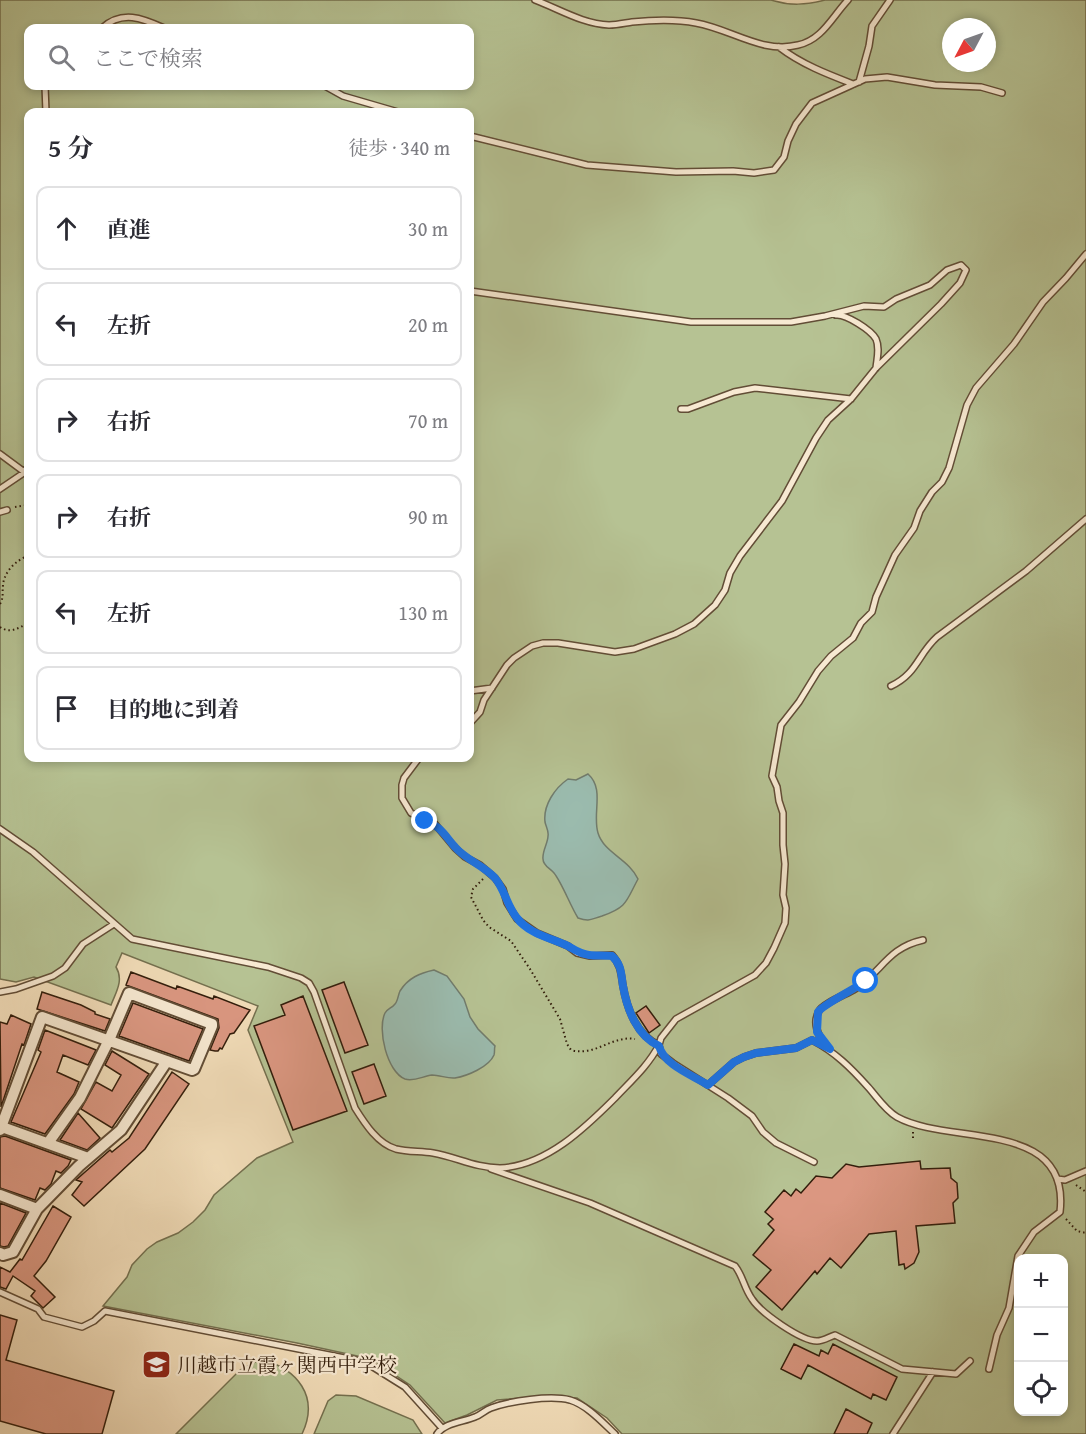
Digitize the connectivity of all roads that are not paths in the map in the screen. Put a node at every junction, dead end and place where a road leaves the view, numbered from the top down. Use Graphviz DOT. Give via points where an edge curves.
graph roads {
  1 [pos="536,0"];
  2 [pos="848,0"];
  3 [pos="890,0"];
  4 [pos="107,24"];
  5 [pos="155,24"];
  6 [pos="779,47"];
  7 [pos="856,83"];
  8 [pos="45,90"];
  9 [pos="332,90"];
  10 [pos="1002,93"];
  11 [pos="46,108"];
  12 [pos="385,108"];
  13 [pos="474,137"];
  14 [pos="1086,254"];
  15 [pos="474,292"];
  16 [pos="825,316"];
  17 [pos="876,368"];
  18 [pos="851,399"];
  19 [pos="681,409"];
  20 [pos="0,454"];
  21 [pos="24,471"];
  22 [pos="24,472"];
  23 [pos="0,489"];
  24 [pos="7,510"];
  25 [pos="0,512"];
  26 [pos="1086,519"];
  27 [pos="891,686"];
  28 [pos="492,688"];
  29 [pos="474,690"];
  30 [pos="474,719"];
  31 [pos="416,762"];
  32 [pos="0,829"];
  33 [pos="114,924"];
  34 [pos="923,940"];
  35 [pos="0,992"];
  36 [pos="109,1040"];
  37 [pos="659,1046"];
  38 [pos="830,1049"];
  39 [pos="167,1061"];
  40 [pos="708,1085"];
  41 [pos="1,1128"];
  42 [pos="48,1143"];
  43 [pos="88,1158"];
  44 [pos="814,1162"];
  45 [pos="487,1168"];
  46 [pos="1086,1171"];
  47 [pos="1057,1179"];
  48 [pos="0,1195"];
  49 [pos="37,1209"];
  50 [pos="0,1254"];
  51 [pos="0,1292"];
  52 [pos="970,1361"];
  53 [pos="989,1369"];
  54 [pos="933,1372"];
  55 [pos="442,1428"];
  56 [pos="437,1434"];
  57 [pos="615,1434"];
  58 [pos="893,1434"];
  1 -- 6 [label="lane" via="591,22 610,25 678,20"];
  2 -- 6 [label="lane" via="821,34 796,46"];
  3 -- 7 [label="lane" via="872,26"];
  4 -- 5 [label="lane" via="131,17"];
  6 -- 7 [label="lane" via="816,70"];
  7 -- 10 [label="lane" via="887,77 981,87"];
  7 -- 13 [label="lane" via="812,103 796,124 784,157 774,170 754,173 587,165"];
  8 -- 11 [label="lane"];
  9 -- 12 [label="lane"];
  14 -- 37 [label="lane" via="976,388 946,475 895,555 872,612 853,638 818,671 781,725 772,776 783,813 786,909 785,923 766,963 755,975 676,1019"];
  15 -- 16 [label="lane" via="691,322 791,322"];
  16 -- 17 [label="lane" via="842,315 875,337 879,350"];
  16 -- 17 [label="lane" via="864,306 884,307 930,285 954,267 963,266 965,273 960,283"];
  17 -- 18 [label="lane"];
  18 -- 19 [label="lane" via="755,388"];
  18 -- 28 [label="lane" via="828,420 782,501 740,556 726,590 694,624 654,643 615,652 558,643 532,646 507,665"];
  20 -- 21 [label="lane"];
  22 -- 23 [label="lane"];
  24 -- 25 [label="lane"];
  26 -- 27 [label="lane" via="1026,571 926,647 904,680"];
  28 -- 29 [label="lane"];
  28 -- 30 [label="lane"];
  31 -- 37 [label="lane" via="402,785 405,806 415,817 435,824 455,848 490,873 518,920 577,953 612,956 617,960 628,1008 636,1024"];
  32 -- 33 [label="lane" via="33,852"];
  33 -- 35 [label="lane" via="83,944 65,968 53,976"];
  33 -- 45 [label="lane" via="132,939 268,967 301,978 314,992 355,1108 383,1143"];
  34 -- 38 [label="lane" via="890,955 866,981 820,1008 817,1032"];
  36 -- 39 [label="street"];
  36 -- 39 [label="street" via="129,993 212,1024 194,1069"];
  36 -- 41 [label="street" via="42,1017"];
  36 -- 42 [label="street" via="80,1098"];
  37 -- 40 [label="lane" via="661,1054"];
  37 -- 45 [label="lane" via="638,1075 569,1138 535,1159"];
  38 -- 40 [label="lane" via="812,1040 796,1048 756,1053 734,1062"];
  38 -- 47 [label="lane" via="897,1117 1025,1146 1046,1160"];
  39 -- 43 [label="street" via="122,1130"];
  40 -- 44 [label="lane" via="752,1116 776,1143"];
  41 -- 42 [label="street"];
  42 -- 43 [label="street"];
  43 -- 49 [label="street"];
  45 -- 54 [label="lane" via="590,1203 735,1266 743,1275 753,1302 805,1340 819,1342 835,1335 902,1369"];
  46 -- 47 [label="lane" via="1070,1179"];
  47 -- 53 [label="lane" via="1062,1195 1060,1212 1034,1232 1018,1256 1009,1308"];
  48 -- 49 [label="street"];
  49 -- 50 [label="street" via="13,1252"];
  51 -- 55 [label="lane" via="38,1309 44,1317 82,1327 105,1311 365,1362 405,1387"];
  52 -- 54 [label="lane" via="956,1374"];
  54 -- 58 [label="lane"];
  55 -- 56 [label="lane"];
  55 -- 57 [label="lane" via="506,1403 552,1399 585,1408"];
}
